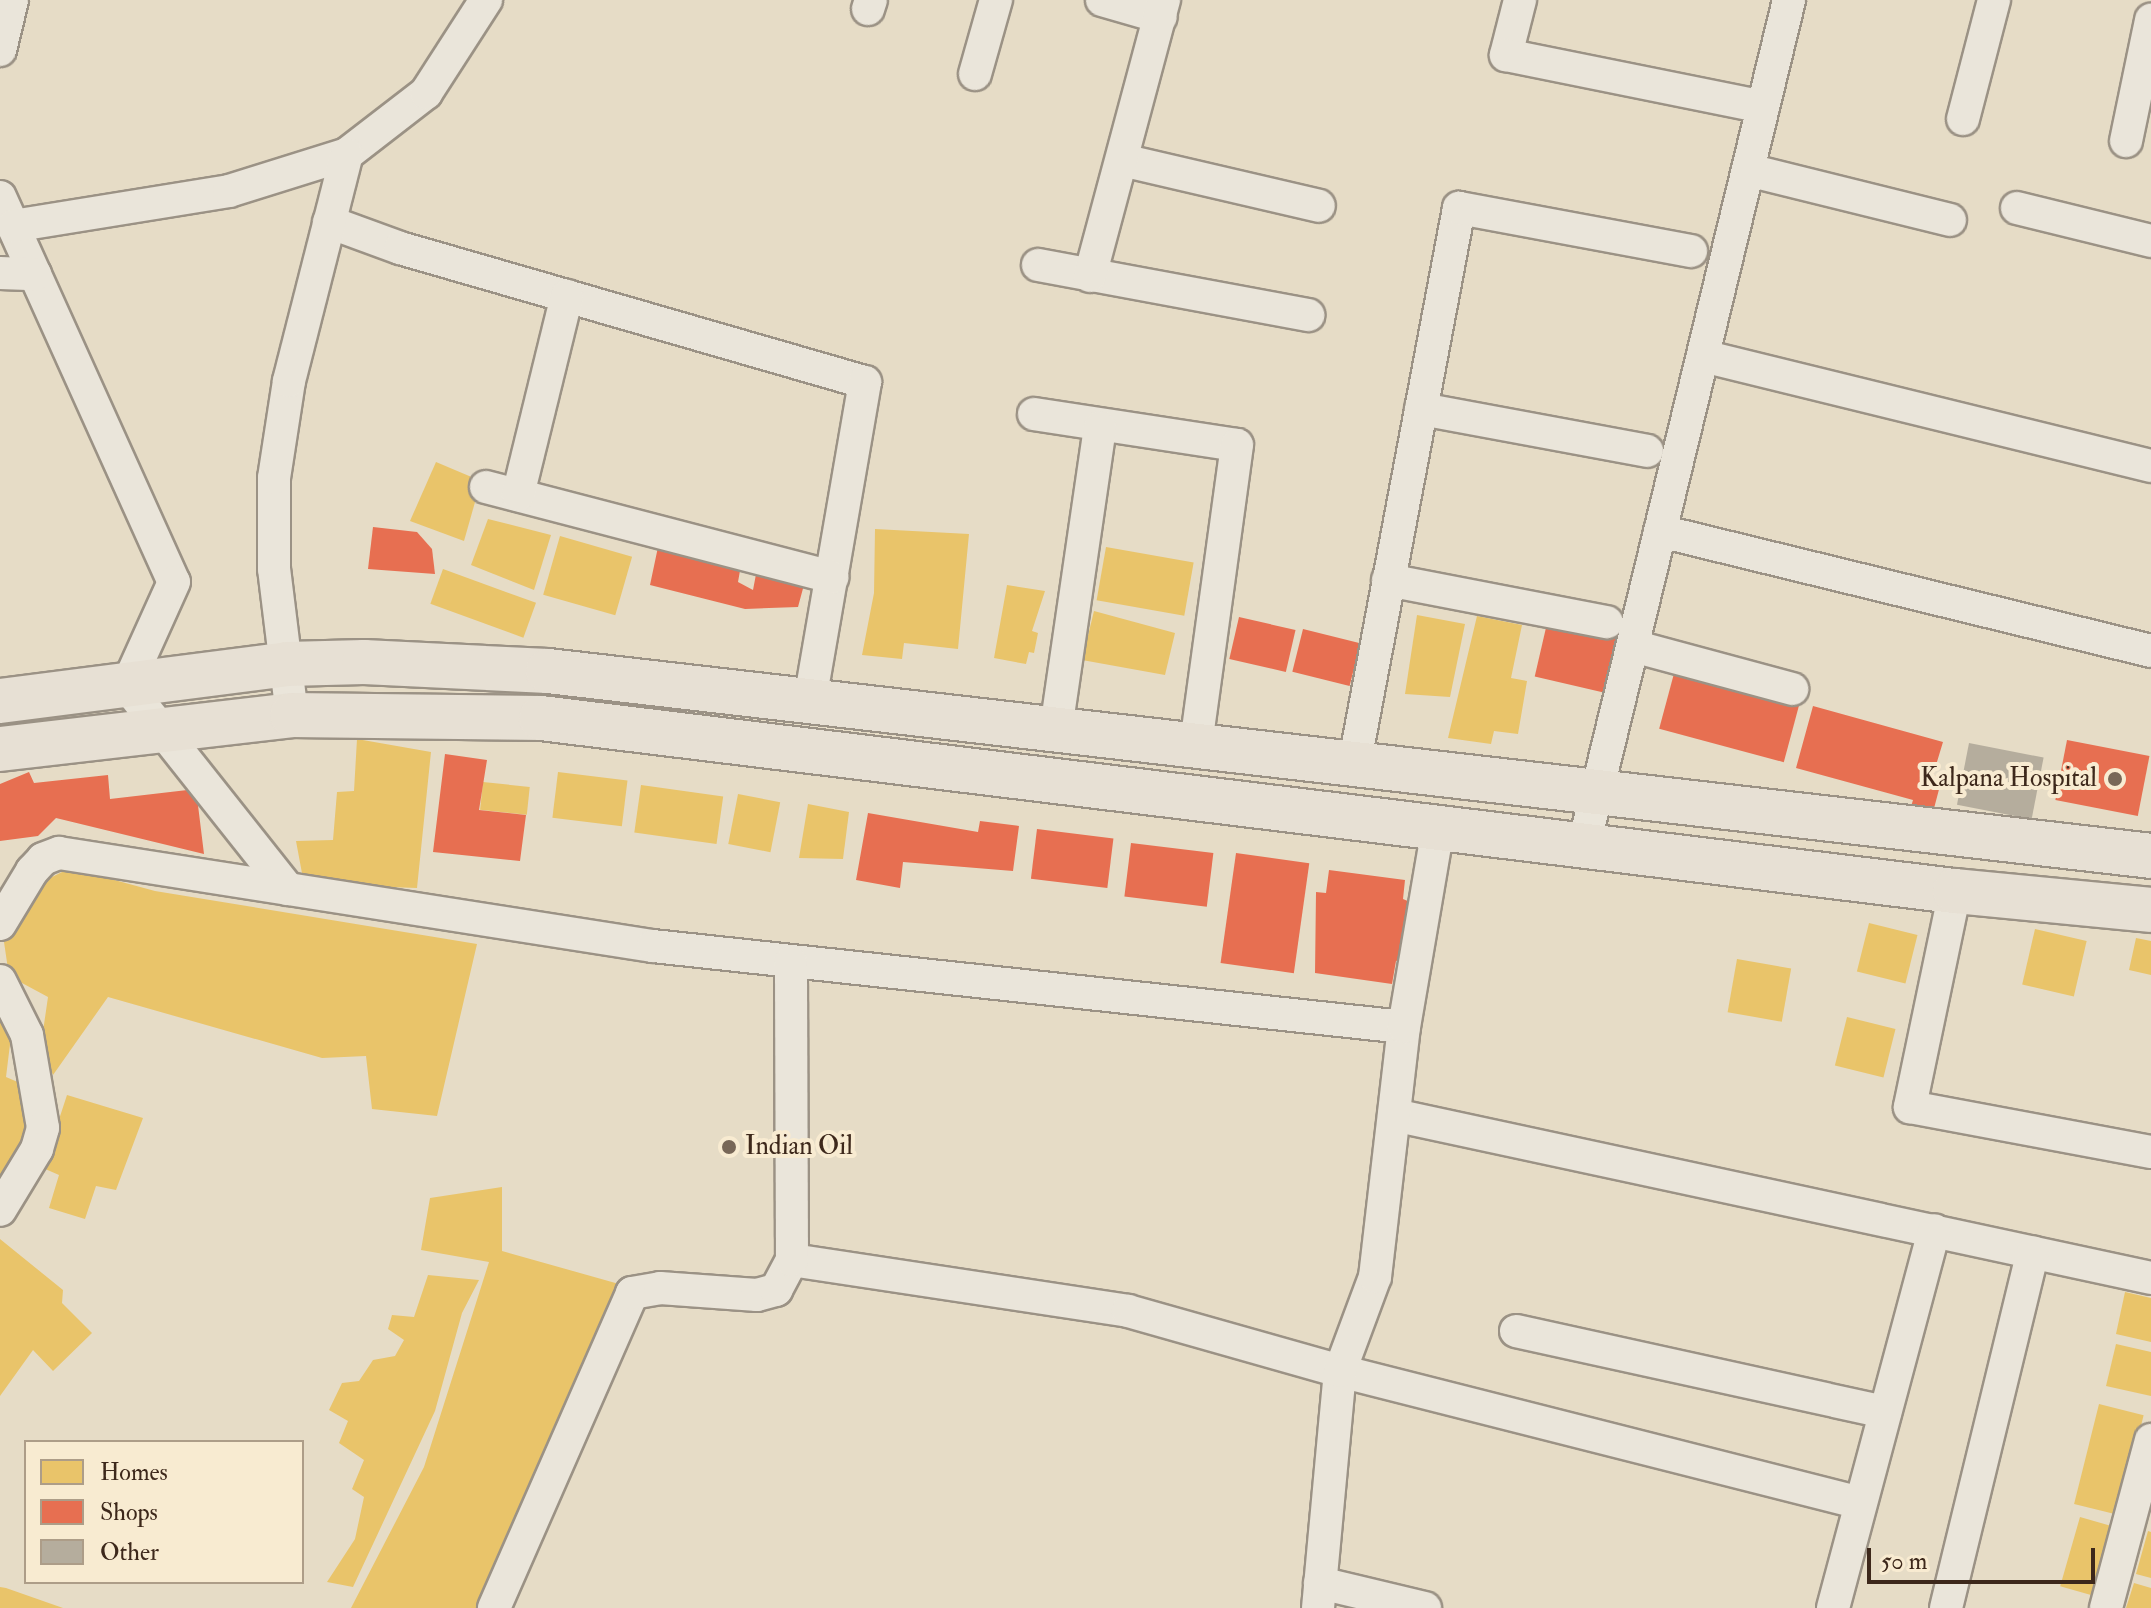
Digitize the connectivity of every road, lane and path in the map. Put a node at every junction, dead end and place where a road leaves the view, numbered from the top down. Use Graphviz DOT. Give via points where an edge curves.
graph roads {
  1 [pos="12,0"];
  2 [pos="486,0"];
  3 [pos="996,0"];
  4 [pos="1102,0"];
  5 [pos="1520,0"];
  6 [pos="1789,0"];
  7 [pos="1994,0"];
  8 [pos="1162,8"];
  9 [pos="2151,20"];
  10 [pos="0,50"];
  11 [pos="975,74"];
  12 [pos="1763,107"];
  13 [pos="1963,119"];
  14 [pos="2126,141"];
  15 [pos="347,154"];
  16 [pos="1122,160"];
  17 [pos="1748,170"];
  18 [pos="1319,206"];
  19 [pos="2017,208"];
  20 [pos="7,212"];
  21 [pos="1950,220"];
  22 [pos="329,222"];
  23 [pos="2151,241"];
  24 [pos="1691,251"];
  25 [pos="1038,265"];
  26 [pos="0,273"];
  27 [pos="35,274"];
  28 [pos="1090,276"];
  29 [pos="567,296"];
  30 [pos="1308,315"];
  31 [pos="1703,356"];
  32 [pos="1421,409"];
  33 [pos="1034,414"];
  34 [pos="1100,427"];
  35 [pos="1647,451"];
  36 [pos="2151,466"];
  37 [pos="486,487"];
  38 [pos="518,495"];
  39 [pos="1660,531"];
  40 [pos="832,577"];
  41 [pos="1388,580"];
  42 [pos="1607,622"];
  43 [pos="1633,646"];
  44 [pos="2151,651"];
  45 [pos="287,664"];
  46 [pos="127,686"];
  47 [pos="1792,689"];
  48 [pos="0,701"];
  49 [pos="810,701"];
  50 [pos="292,715"];
  51 [pos="1056,729"];
  52 [pos="159,733"];
  53 [pos="1196,746"];
  54 [pos="0,749"];
  55 [pos="1354,766"];
  56 [pos="1597,795"];
  57 [pos="1438,829"];
  58 [pos="1584,845"];
  59 [pos="2151,856"];
  60 [pos="288,889"];
  61 [pos="1955,891"];
  62 [pos="2151,910"];
  63 [pos="0,924"];
  64 [pos="791,962"];
  65 [pos="0,981"];
  66 [pos="1404,1027"];
  67 [pos="1394,1115"];
  68 [pos="2151,1152"];
  69 [pos="0,1210"];
  70 [pos="1934,1230"];
  71 [pos="2033,1252"];
  72 [pos="792,1260"];
  73 [pos="2151,1278"];
  74 [pos="1516,1331"];
  75 [pos="1340,1371"];
  76 [pos="1885,1412"];
  77 [pos="2151,1440"];
  78 [pos="1860,1503"];
  79 [pos="1319,1596"];
  80 [pos="494,1608"];
  81 [pos="1425,1608"];
  82 [pos="1833,1608"];
  83 [pos="1946,1608"];
  84 [pos="2106,1608"];
  1 -- 10 [label="street"];
  2 -- 15 [label="street" via="426,93"];
  3 -- 11 [label="street"];
  4 -- 8 [label="street"];
  5 -- 12 [label="street" via="1506,55"];
  6 -- 12 [label="street"];
  7 -- 13 [label="street"];
  8 -- 16 [label="street"];
  9 -- 14 [label="street"];
  12 -- 17 [label="street"];
  15 -- 20 [label="street" via="229,191"];
  15 -- 22 [label="street"];
  16 -- 18 [label="street"];
  16 -- 28 [label="street"];
  17 -- 21 [label="street"];
  17 -- 31 [label="street"];
  19 -- 23 [label="street"];
  20 -- 27 [label="street"];
  22 -- 29 [label="street"];
  22 -- 45 [label="street" via="289,381 274,478 274,569"];
  24 -- 32 [label="street" via="1459,208"];
  25 -- 28 [label="street"];
  26 -- 27 [label="street"];
  27 -- 46 [label="street" via="174,582"];
  28 -- 30 [label="street"];
  29 -- 38 [label="street"];
  29 -- 40 [label="street" via="865,382"];
  31 -- 36 [label="street"];
  31 -- 39 [label="street"];
  32 -- 35 [label="street"];
  32 -- 41 [label="street"];
  33 -- 34 [label="street"];
  34 -- 51 [label="street"];
  34 -- 53 [label="street" via="1237,445"];
  37 -- 38 [label="street"];
  38 -- 40 [label="street"];
  39 -- 43 [label="street"];
  39 -- 44 [label="street"];
  40 -- 49 [label="street"];
  41 -- 42 [label="street"];
  41 -- 55 [label="street"];
  43 -- 47 [label="street"];
  43 -- 56 [label="street"];
  45 -- 46 [label="highway"];
  45 -- 49 [label="highway" via="364,662 548,671"];
  45 -- 50 [label="street"];
  46 -- 48 [label="highway"];
  46 -- 52 [label="street"];
  49 -- 51 [label="highway"];
  50 -- 52 [label="highway"];
  50 -- 57 [label="highway" via="541,718 688,732"];
  51 -- 53 [label="highway"];
  52 -- 54 [label="highway"];
  52 -- 60 [label="street"];
  53 -- 55 [label="highway"];
  55 -- 56 [label="highway"];
  56 -- 58 [label="street"];
  56 -- 59 [label="highway"];
  57 -- 58 [label="highway"];
  57 -- 66 [label="street"];
  58 -- 61 [label="highway"];
  60 -- 63 [label="street" via="59,853 32,871"];
  60 -- 64 [label="street"];
  61 -- 62 [label="highway"];
  61 -- 68 [label="street" via="1910,1107"];
  64 -- 66 [label="street"];
  64 -- 72 [label="street"];
  65 -- 69 [label="street" via="27,1035 43,1128 37,1149"];
  66 -- 67 [label="street"];
  67 -- 70 [label="street"];
  67 -- 75 [label="street" via="1375,1277"];
  70 -- 71 [label="street"];
  70 -- 76 [label="street"];
  71 -- 73 [label="street"];
  71 -- 83 [label="street"];
  72 -- 75 [label="street" via="1128,1311"];
  72 -- 80 [label="street" via="776,1290 757,1295 660,1288 632,1293"];
  74 -- 76 [label="street"];
  75 -- 78 [label="street"];
  75 -- 79 [label="street"];
  76 -- 78 [label="street"];
  77 -- 84 [label="street"];
  78 -- 82 [label="street"];
  79 -- 81 [label="street"];
}
